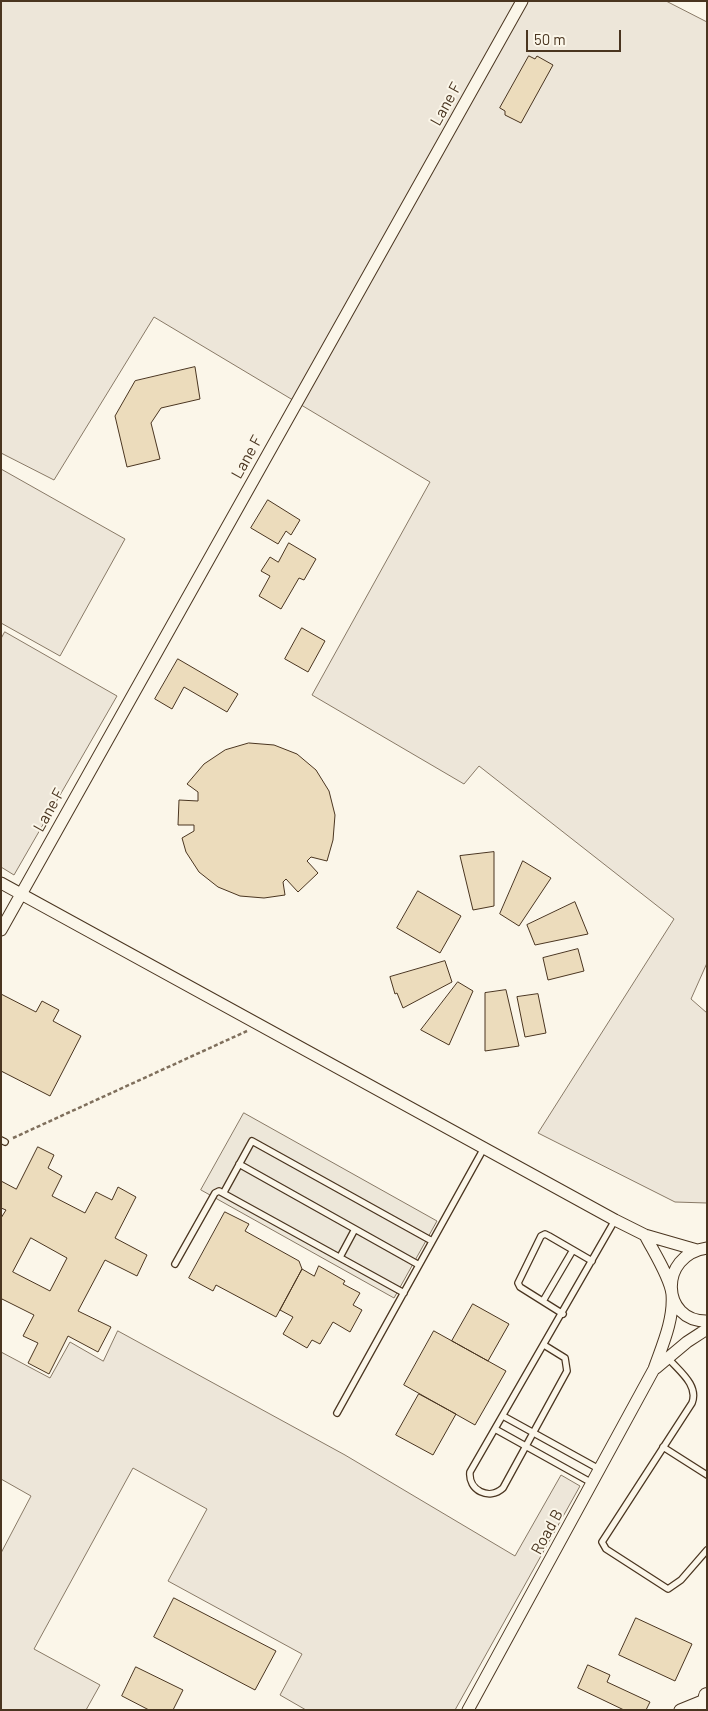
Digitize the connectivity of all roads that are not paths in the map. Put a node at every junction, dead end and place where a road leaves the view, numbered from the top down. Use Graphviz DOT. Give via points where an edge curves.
graph roads {
  1 [pos="522,1"];
  2 [pos="1,883"];
  3 [pos="21,893"];
  4 [pos="1,930"];
  5 [pos="484,1148"];
  6 [pos="239,1164"];
  7 [pos="224,1192"];
  8 [pos="615,1220"];
  9 [pos="355,1229"];
  10 [pos="645,1235"];
  11 [pos="432,1241"];
  12 [pos="702,1249"];
  13 [pos="573,1250"];
  14 [pos="340,1257"];
  15 [pos="592,1261"];
  16 [pos="175,1264"];
  17 [pos="419,1265"];
  18 [pos="404,1293"];
  19 [pos="672,1294"];
  20 [pos="543,1301"];
  21 [pos="563,1314"];
  22 [pos="707,1321"];
  23 [pos="707,1329"];
  24 [pos="544,1345"];
  25 [pos="668,1358"];
  26 [pos="654,1369"];
  27 [pos="337,1413"];
  28 [pos="503,1416"];
  29 [pos="495,1429"];
  30 [pos="534,1433"];
  31 [pos="526,1446"];
  32 [pos="663,1447"];
  33 [pos="600,1469"];
  34 [pos="707,1475"];
  35 [pos="592,1483"];
  36 [pos="707,1550"];
  37 [pos="707,1698"];
  38 [pos="468,1710"];
  39 [pos="680,1710"];
  40 [pos="705,1710"];
  1 -- 3 [label="street, Lane F"];
  2 -- 3 [label="street"];
  3 -- 4 [label="street, Lane F"];
  3 -- 5 [label="street"];
  5 -- 8 [label="street"];
  5 -- 11 [label="lane"];
  6 -- 7 [label="lane"];
  6 -- 9 [label="lane"];
  6 -- 11 [label="lane" via="252,1142"];
  7 -- 14 [label="lane"];
  7 -- 16 [label="lane" via="215,1193"];
  8 -- 10 [label="street"];
  8 -- 15 [label="lane"];
  9 -- 14 [label="lane"];
  9 -- 17 [label="lane"];
  10 -- 12 [label="street"];
  10 -- 19 [label="street"];
  11 -- 17 [label="lane"];
  12 -- 19 [label="street" via="682,1258 673,1272"];
  13 -- 15 [label="lane"];
  13 -- 20 [label="lane"];
  13 -- 20 [label="lane" via="545,1234 541,1236 518,1280 520,1287"];
  14 -- 18 [label="lane"];
  15 -- 21 [label="lane"];
  17 -- 18 [label="lane"];
  18 -- 27 [label="lane"];
  19 -- 22 [label="street" via="683,1312"];
  19 -- 26 [label="street" via="668,1330"];
  20 -- 21 [label="lane"];
  21 -- 24 [label="lane"];
  23 -- 25 [label="street"];
  24 -- 28 [label="lane"];
  24 -- 30 [label="lane" via="568,1363 567,1371"];
  25 -- 26 [label="street"];
  25 -- 32 [label="lane" via="694,1388 695,1394"];
  26 -- 33 [label="street, Road B"];
  28 -- 29 [label="lane"];
  28 -- 30 [label="lane"];
  29 -- 31 [label="lane"];
  29 -- 31 [label="lane" via="470,1472 472,1486 489,1495 497,1494"];
  30 -- 31 [label="lane"];
  30 -- 33 [label="lane"];
  31 -- 35 [label="lane"];
  32 -- 34 [label="lane"];
  32 -- 36 [label="lane" via="602,1542 606,1549 668,1589 681,1580"];
  33 -- 35 [label="street, Road B"];
  35 -- 38 [label="street, Road B"];
  37 -- 39 [label="street"];
  37 -- 40 [label="street"];
}
